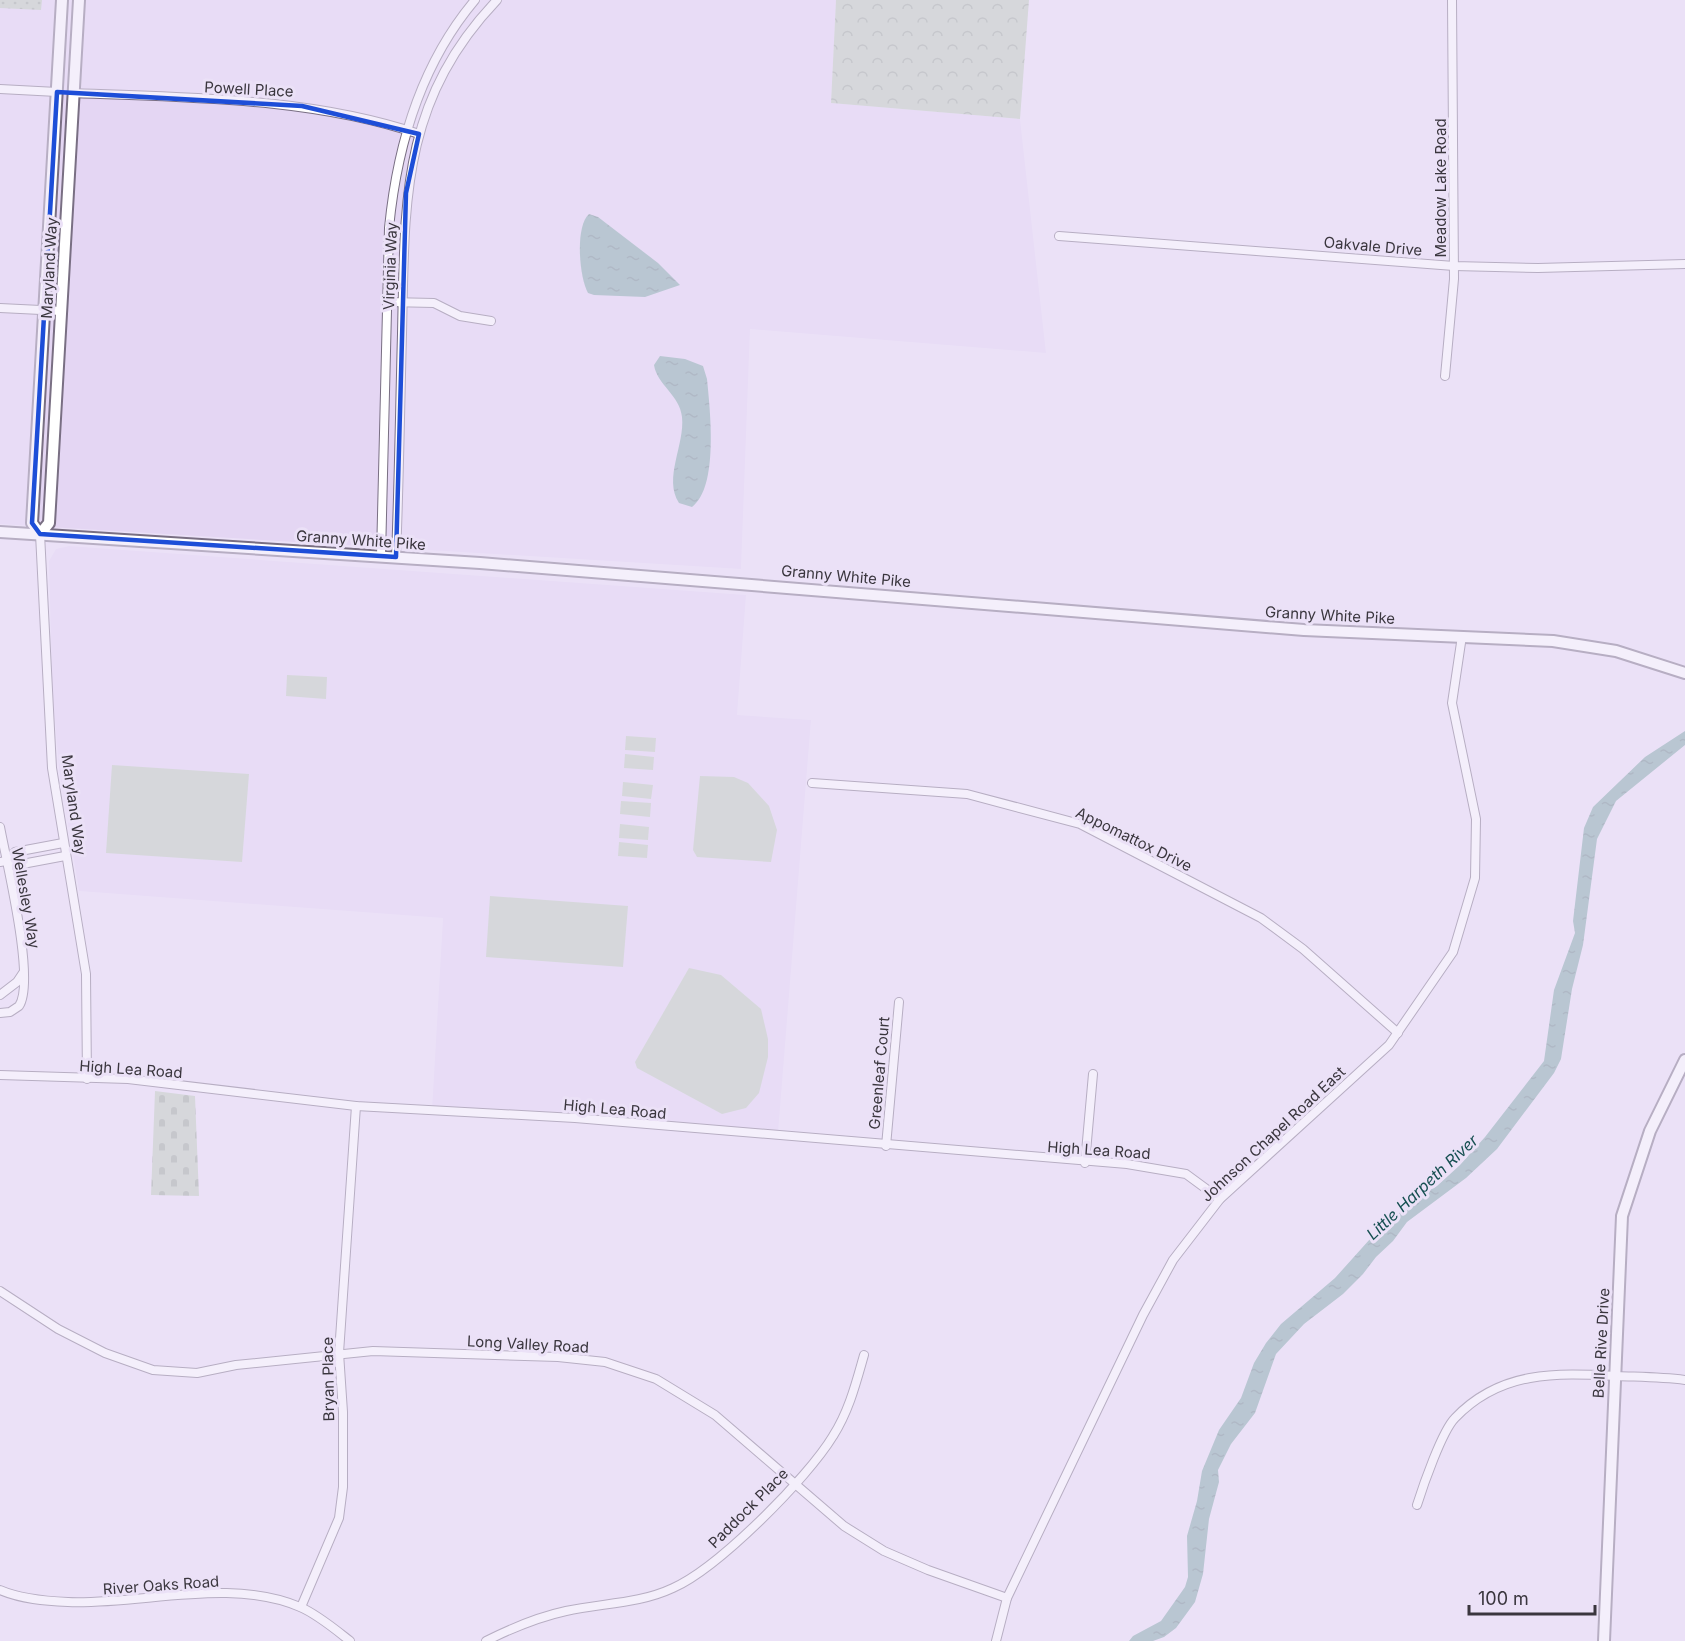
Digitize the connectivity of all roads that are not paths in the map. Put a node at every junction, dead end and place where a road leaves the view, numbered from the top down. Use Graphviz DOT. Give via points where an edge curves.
graph roads {
  1 [pos="62,0"];
  2 [pos="79,0"];
  3 [pos="475,0"];
  4 [pos="497,0"];
  5 [pos="1452,0"];
  6 [pos="0,88"];
  7 [pos="57,92"];
  8 [pos="74,93"];
  9 [pos="406,130"];
  10 [pos="419,134"];
  11 [pos="1059,236"];
  12 [pos="1685,264"];
  13 [pos="1454,266"];
  14 [pos="388,302"];
  15 [pos="402,302"];
  16 [pos="0,308"];
  17 [pos="44,311"];
  18 [pos="61,311"];
  19 [pos="491,321"];
  20 [pos="1445,376"];
  21 [pos="0,532"];
  22 [pos="40,534"];
  23 [pos="381,556"];
  24 [pos="396,557"];
  25 [pos="1461,636"];
  26 [pos="1685,673"];
  27 [pos="812,783"];
  28 [pos="0,827"];
  29 [pos="63,843"];
  30 [pos="65,856"];
  31 [pos="3,862"];
  32 [pos="23,973"];
  33 [pos="1,996"];
  34 [pos="899,1002"];
  35 [pos="0,1013"];
  36 [pos="1398,1033"];
  37 [pos="1685,1060"];
  38 [pos="1093,1074"];
  39 [pos="0,1075"];
  40 [pos="87,1079"];
  41 [pos="357,1106"];
  42 [pos="886,1146"];
  43 [pos="1085,1163"];
  44 [pos="1220,1199"];
  45 [pos="0,1292"];
  46 [pos="339,1353"];
  47 [pos="864,1355"];
  48 [pos="1614,1376"];
  49 [pos="1685,1380"];
  50 [pos="795,1482"];
  51 [pos="1417,1505"];
  52 [pos="1,1594"];
  53 [pos="1007,1598"];
  54 [pos="301,1607"];
  55 [pos="350,1641"];
  56 [pos="486,1641"];
  57 [pos="996,1641"];
  58 [pos="1604,1641"];
  1 -- 7 [label="main road, Maryland Way"];
  2 -- 8 [label="main road, Maryland Way"];
  3 -- 9 [label="street, Virginia Way" via="436,61"];
  4 -- 10 [label="street, Virginia Way" via="452,57 435,89"];
  5 -- 13 [label="street, Meadow Lake Road"];
  6 -- 7 [label="street"];
  7 -- 8 [label="main road"];
  7 -- 17 [label="main road, Maryland Way"];
  8 -- 9 [label="street, Powell Place" via="302,106"];
  8 -- 18 [label="main road, Maryland Way"];
  9 -- 10 [label="street, Powell Place"];
  9 -- 14 [label="street, Virginia Way" via="393,189"];
  10 -- 15 [label="street, Virginia Way" via="406,192"];
  11 -- 13 [label="street, Oakvale Drive"];
  12 -- 13 [label="street, Oakvale Drive"];
  13 -- 20 [label="street, Meadow Lake Road"];
  14 -- 15 [label="street"];
  14 -- 23 [label="street, Virginia Way"];
  15 -- 19 [label="street" via="434,303 460,316"];
  15 -- 24 [label="street, Virginia Way"];
  16 -- 17 [label="street"];
  17 -- 18 [label="street"];
  17 -- 22 [label="main road, Maryland Way" via="32,523"];
  18 -- 22 [label="main road, Maryland Way" via="49,523"];
  21 -- 22 [label="main road, Granny White Pike"];
  22 -- 23 [label="main road, Granny White Pike"];
  22 -- 29 [label="street, Maryland Way" via="52,768"];
  23 -- 24 [label="main road, Granny White Pike"];
  24 -- 25 [label="main road, Granny White Pike" via="1304,630"];
  25 -- 26 [label="main road, Granny White Pike" via="1585,645 1657,662"];
  25 -- 36 [label="street, Johnson Chapel Road East" via="1452,703 1476,819 1475,878 1453,952"];
  27 -- 36 [label="street, Appomattox Drive" via="967,794 1080,824 1261,918 1303,949"];
  28 -- 31 [label="street, Wellesley Way"];
  29 -- 30 [label="street, Maryland Way"];
  29 -- 31 [label="street" via="15,852"];
  30 -- 31 [label="street" via="17,865"];
  30 -- 40 [label="street, Maryland Way" via="87,974"];
  31 -- 32 [label="street, Wellesley Way"];
  32 -- 33 [label="street"];
  32 -- 35 [label="street, Wellesley Way" via="22,1002 15,1010"];
  34 -- 42 [label="street, Greenleaf Court"];
  36 -- 44 [label="street, Johnson Chapel Road East"];
  37 -- 48 [label="main road, Belle Rive Drive" via="1650,1131 1622,1216"];
  38 -- 43 [label="street"];
  39 -- 40 [label="street, High Lea Road"];
  40 -- 41 [label="street, High Lea Road" via="130,1079"];
  41 -- 42 [label="street, High Lea Road" via="575,1118"];
  41 -- 46 [label="street, Bryan Place"];
  42 -- 43 [label="street, High Lea Road"];
  43 -- 44 [label="street, High Lea Road" via="1127,1164 1186,1174"];
  44 -- 53 [label="street, Johnson Chapel Road East" via="1173,1260 1143,1315"];
  45 -- 46 [label="street, Long Valley Road" via="105,1353 153,1370 197,1373"];
  46 -- 50 [label="street, Long Valley Road" via="441,1353 605,1362 656,1379 685,1395"];
  46 -- 54 [label="street, Bryan Place" via="343,1487 339,1518"];
  47 -- 50 [label="street, Paddock Place" via="848,1406 833,1437"];
  48 -- 49 [label="street"];
  48 -- 51 [label="street" via="1554,1372 1514,1380 1483,1396 1453,1419"];
  48 -- 58 [label="main road, Belle Rive Drive"];
  50 -- 53 [label="street, Long Valley Road" via="844,1526 884,1551"];
  50 -- 56 [label="street, Paddock Place" via="729,1550 673,1588 613,1605 568,1610 528,1621"];
  52 -- 54 [label="street, River Oaks Road" via="97,1603 207,1592 253,1596"];
  53 -- 57 [label="street, Johnson Chapel Road East"];
  54 -- 55 [label="street, River Oaks Road"];
}
